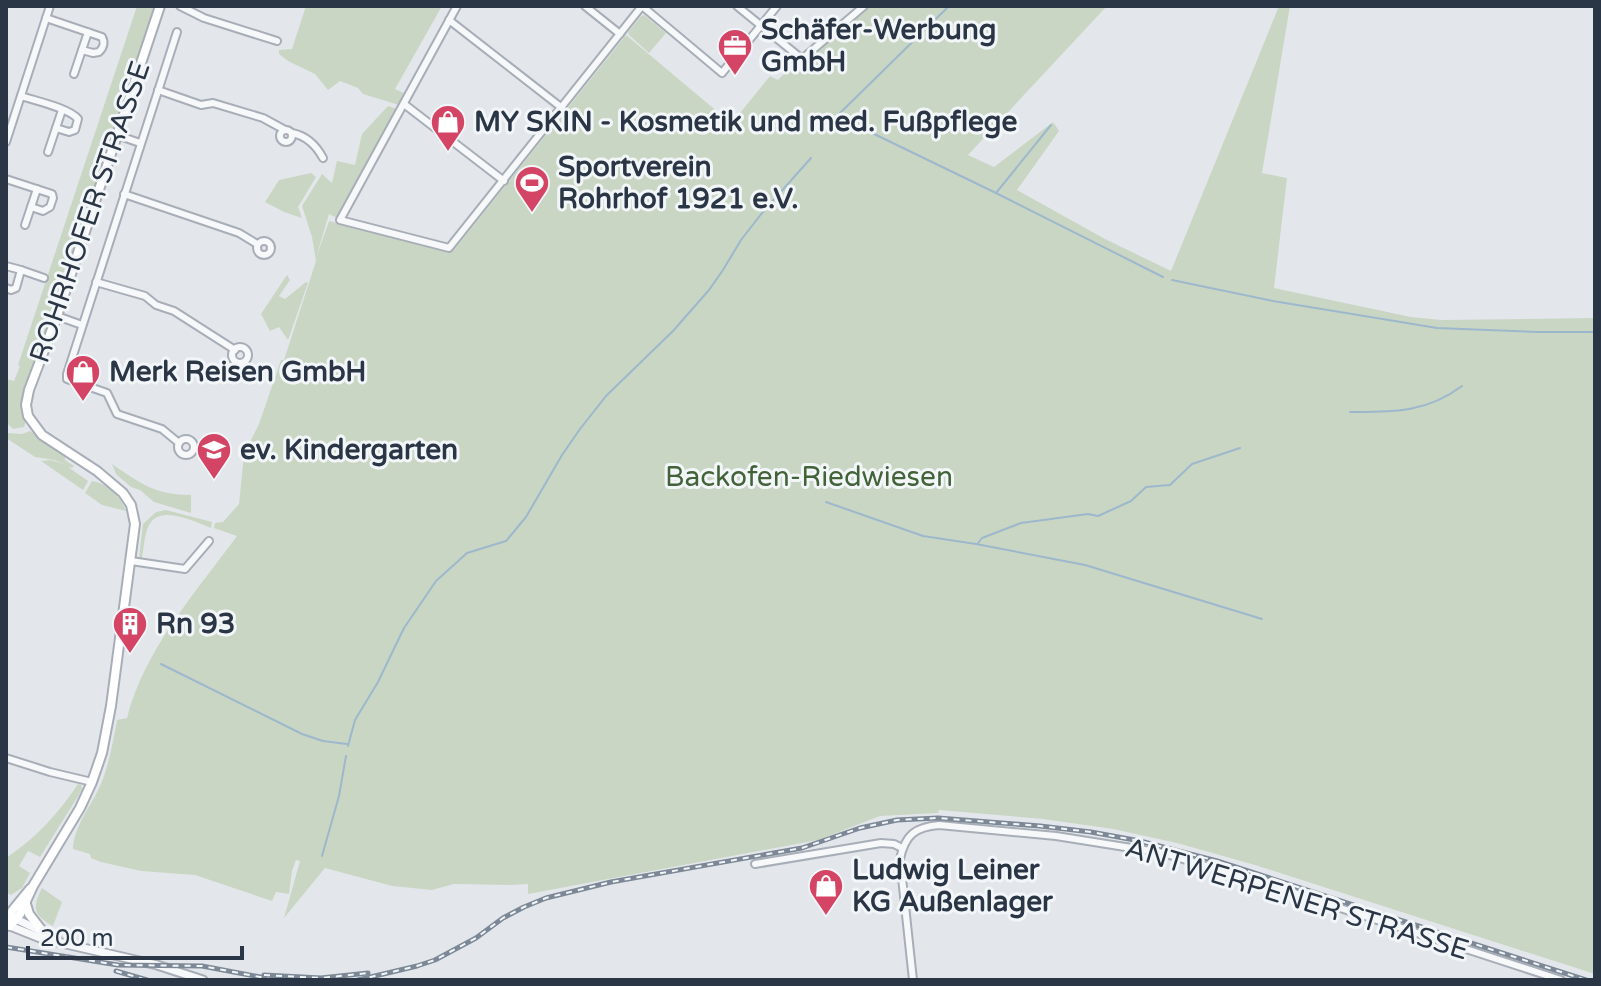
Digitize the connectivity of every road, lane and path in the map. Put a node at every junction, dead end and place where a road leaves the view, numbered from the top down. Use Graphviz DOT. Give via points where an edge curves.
graph roads {
  1 [pos="50,6"];
  2 [pos="160,6"];
  3 [pos="180,6"];
  4 [pos="457,6"];
  5 [pos="585,6"];
  6 [pos="642,6"];
  7 [pos="737,6"];
  8 [pos="777,6"];
  9 [pos="864,6"];
  10 [pos="46,18"];
  11 [pos="449,20"];
  12 [pos="761,25"];
  13 [pos="88,32"];
  14 [pos="177,32"];
  15 [pos="620,34"];
  16 [pos="277,41"];
  17 [pos="82,50"];
  18 [pos="74,74"];
  19 [pos="158,90"];
  20 [pos="21,96"];
  21 [pos="404,104"];
  22 [pos="562,108"];
  23 [pos="62,110"];
  24 [pos="56,128"];
  25 [pos="117,135"];
  26 [pos="6,142"];
  27 [pos="140,143"];
  28 [pos="48,152"];
  29 [pos="323,158"];
  30 [pos="6,179"];
  31 [pos="504,181"];
  32 [pos="37,189"];
  33 [pos="124,194"];
  34 [pos="31,207"];
  35 [pos="25,225"];
  36 [pos="257,244"];
  37 [pos="6,266"];
  38 [pos="21,270"];
  39 [pos="44,278"];
  40 [pos="96,282"];
  41 [pos="6,288"];
  42 [pos="57,316"];
  43 [pos="82,325"];
  44 [pos="235,350"];
  45 [pos="179,443"];
  46 [pos="209,541"];
  47 [pos="131,561"];
  48 [pos="6,758"];
  49 [pos="92,782"];
  50 [pos="902,848"];
  51 [pos="755,864"];
  52 [pos="22,902"];
  53 [pos="6,904"];
  54 [pos="10,921"];
  55 [pos="43,932"];
  56 [pos="66,944"];
  57 [pos="203,980"];
  58 [pos="913,980"];
  59 [pos="1561,980"];
  1 -- 10 [label="street"];
  2 -- 25 [label="main road, ROHRHOFER STRASSE"];
  3 -- 16 [label="street"];
  4 -- 11 [label="street"];
  5 -- 15 [label="street"];
  6 -- 12 [label="street" via="722,73"];
  6 -- 15 [label="street"];
  7 -- 12 [label="street"];
  8 -- 12 [label="street"];
  9 -- 12 [label="street" via="802,59"];
  10 -- 13 [label="street"];
  10 -- 20 [label="street"];
  11 -- 21 [label="street"];
  11 -- 22 [label="street"];
  13 -- 17 [label="street"];
  13 -- 17 [label="street" via="102,37 103,48 93,53"];
  14 -- 19 [label="street"];
  15 -- 22 [label="street"];
  17 -- 18 [label="street"];
  19 -- 27 [label="street"];
  19 -- 29 [label="street" via="263,118 315,144"];
  20 -- 23 [label="street"];
  20 -- 26 [label="street"];
  21 -- 31 [label="street"];
  21 -- 31 [label="street" via="340,220 449,248"];
  22 -- 31 [label="street"];
  23 -- 24 [label="street"];
  23 -- 24 [label="street" via="75,115 78,125 69,132"];
  24 -- 28 [label="street"];
  25 -- 27 [label="street"];
  25 -- 42 [label="main road, ROHRHOFER STRASSE"];
  27 -- 33 [label="street"];
  30 -- 32 [label="street"];
  32 -- 34 [label="street"];
  32 -- 34 [label="street" via="52,194 53,203 43,211"];
  33 -- 36 [label="street"];
  33 -- 40 [label="street"];
  34 -- 35 [label="street"];
  37 -- 38 [label="street"];
  38 -- 39 [label="street"];
  38 -- 41 [label="street" via="16,288"];
  40 -- 43 [label="street"];
  40 -- 44 [label="street" via="145,296"];
  42 -- 43 [label="street"];
  42 -- 47 [label="main road, ROHRHOFER STRASSE" via="29,390 28,416 42,435 127,497 135,524"];
  43 -- 45 [label="street" via="67,379 107,393 117,414 162,429"];
  46 -- 47 [label="street" via="185,569"];
  47 -- 49 [label="main road, ROHRHOFER STRASSE" via="107,731"];
  48 -- 49 [label="street"];
  49 -- 52 [label="main road, ROHRHOFER STRASSE"];
  50 -- 51 [label="street" via="871,844"];
  50 -- 58 [label="street"];
  50 -- 59 [label="street, ANTWERPENER STRASSE" via="917,830 939,825 1163,853"];
  52 -- 53 [label="main road"];
  52 -- 54 [label="main road, ROHRHOFER STRASSE"];
  52 -- 55 [label="main road"];
  54 -- 55 [label="street"];
  54 -- 56 [label="street" via="40,938"];
  55 -- 56 [label="street"];
  56 -- 57 [label="street"];
}
